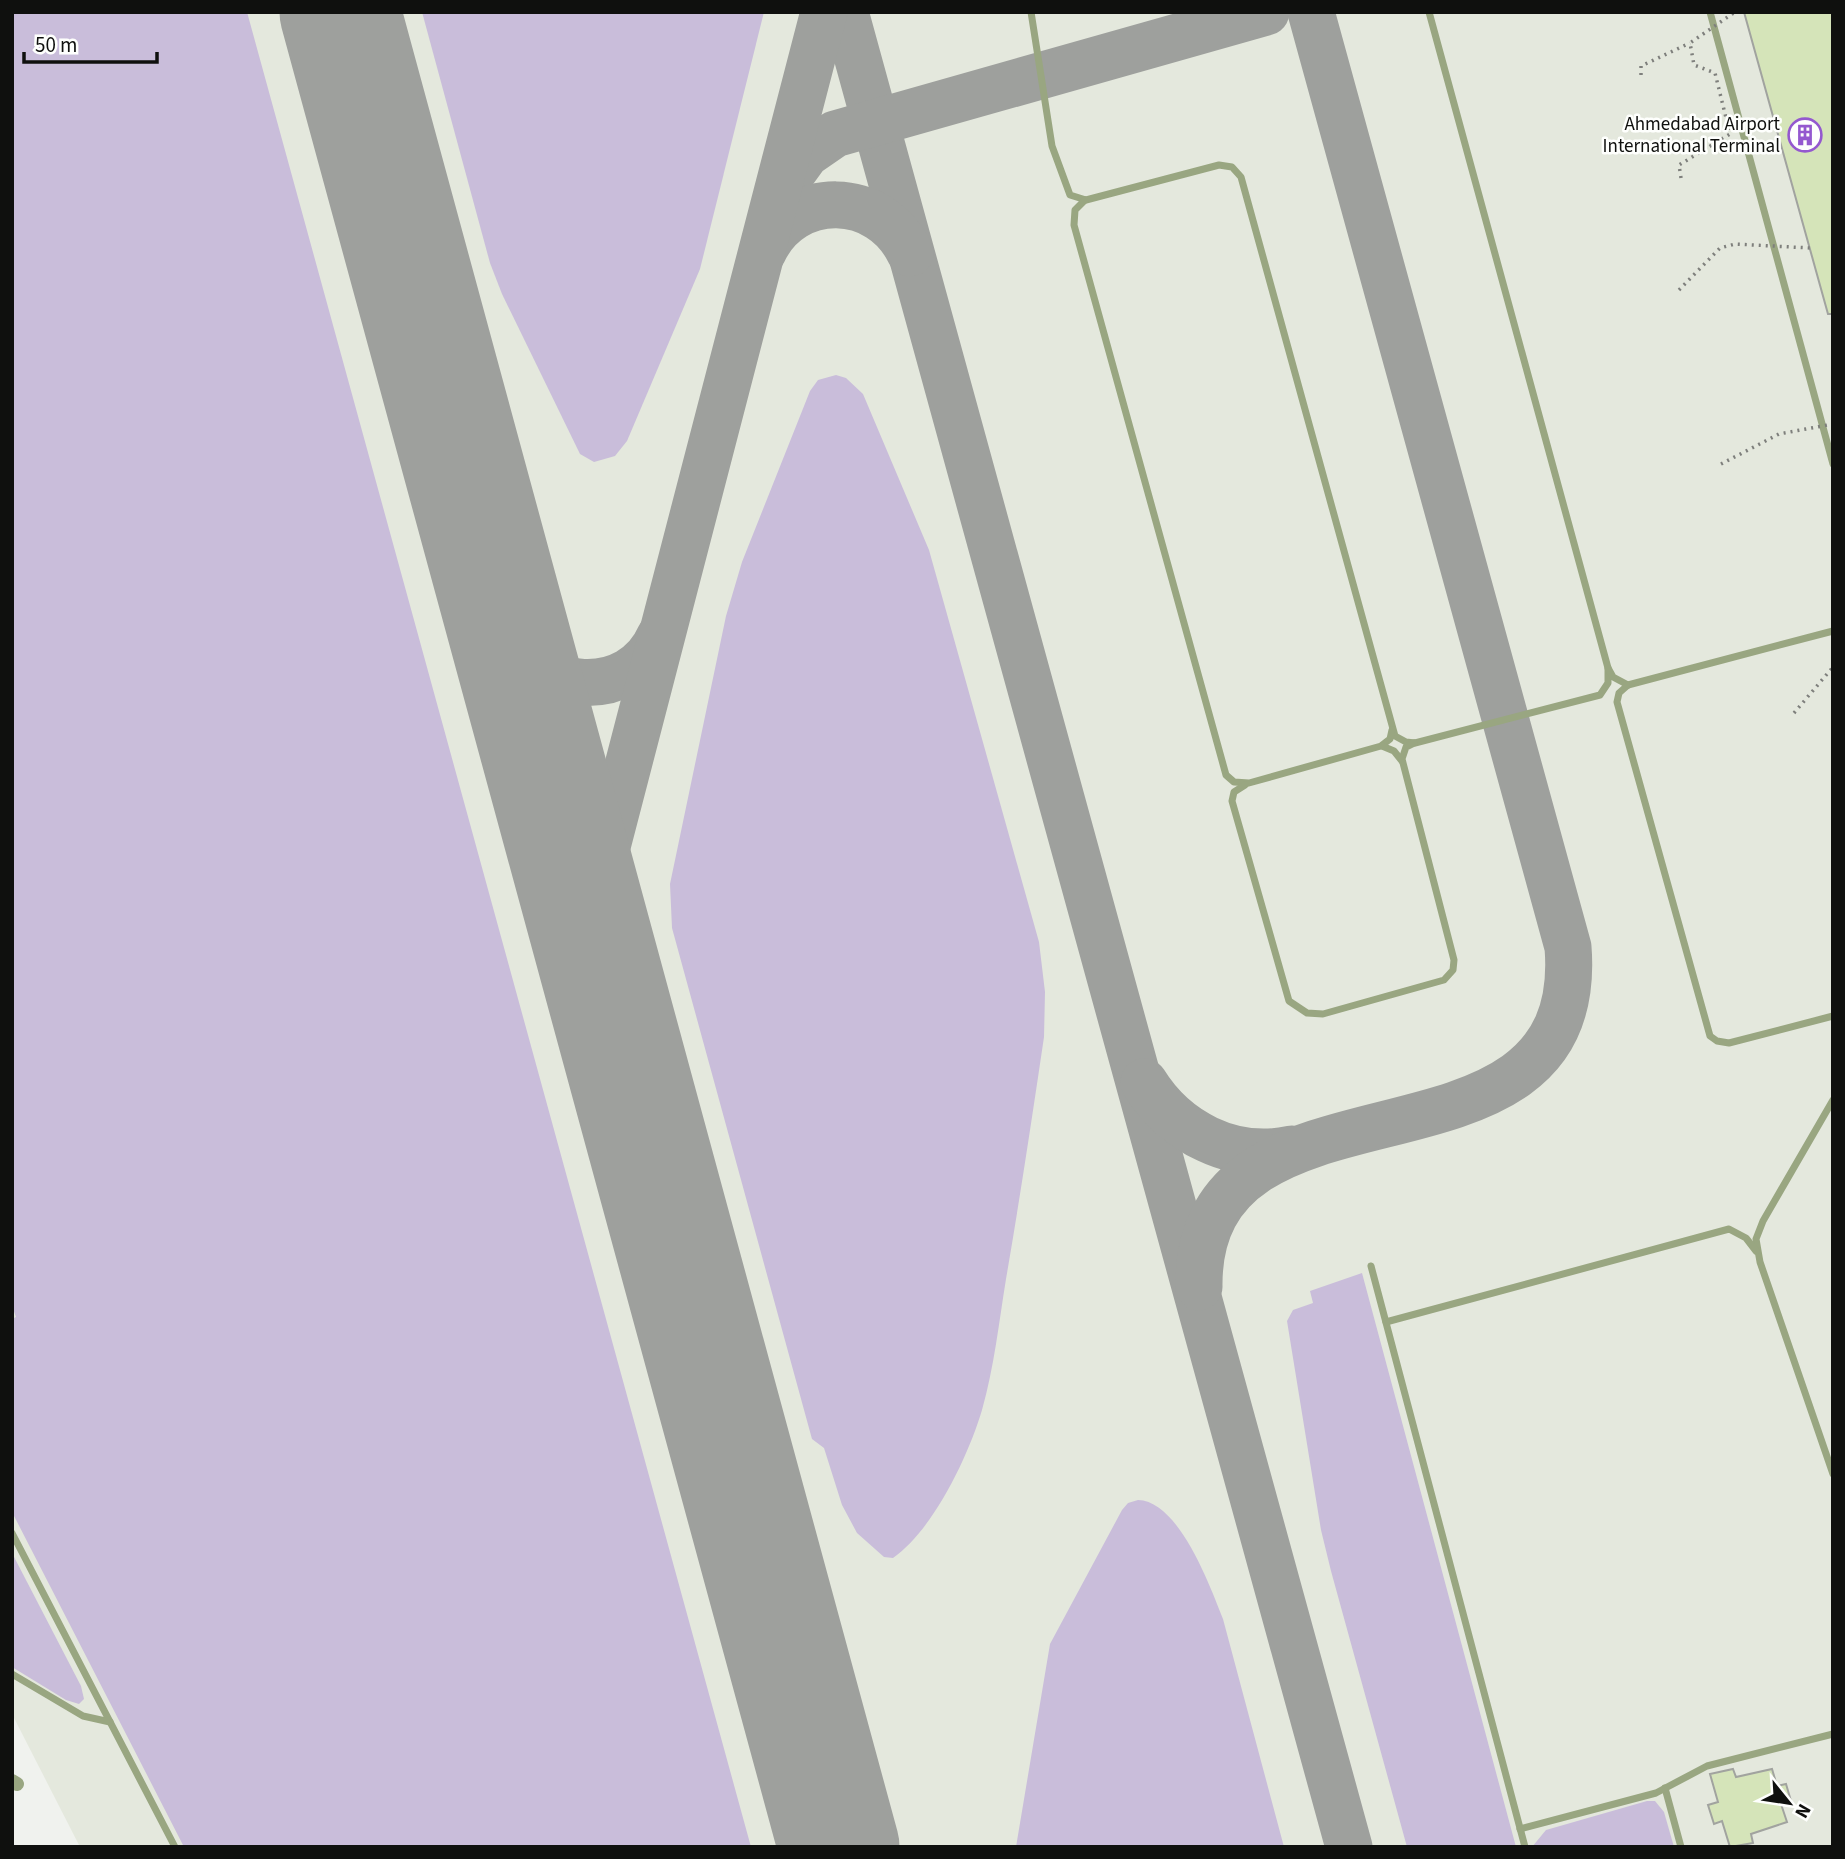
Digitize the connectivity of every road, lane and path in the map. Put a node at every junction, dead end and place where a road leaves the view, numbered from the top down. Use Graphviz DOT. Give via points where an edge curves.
graph roads {
  1 [pos="1031,12"];
  2 [pos="1429,12"];
  3 [pos="1710,12"];
  4 [pos="1735,12"];
  5 [pos="1690,43"];
  6 [pos="1641,75"];
  7 [pos="1681,178"];
  8 [pos="1086,200"];
  9 [pos="1810,248"];
  10 [pos="1679,290"];
  11 [pos="1833,424"];
  12 [pos="1721,464"];
  13 [pos="1833,464"];
  14 [pos="1833,632"];
  15 [pos="1833,667"];
  16 [pos="1608,668"];
  17 [pos="1628,685"];
  18 [pos="1600,695"];
  19 [pos="1618,709"];
  20 [pos="1794,713"];
  21 [pos="1392,730"];
  22 [pos="1415,743"];
  23 [pos="1381,746"];
  24 [pos="1402,761"];
  25 [pos="1249,783"];
  26 [pos="1833,1016"];
  27 [pos="1833,1100"];
  28 [pos="1759,1259"];
  29 [pos="1371,1266"];
  30 [pos="1386,1322"];
  31 [pos="1833,1474"];
  32 [pos="12,1533"];
  33 [pos="12,1674"];
  34 [pos="110,1722"];
  35 [pos="1833,1734"];
  36 [pos="1665,1788"];
  37 [pos="1520,1829"];
  38 [pos="174,1847"];
  39 [pos="1525,1847"];
  40 [pos="1681,1847"];
  1 -- 8 [label="lane" via="1052,146 1065,189"];
  2 -- 16 [label="lane"];
  3 -- 13 [label="lane"];
  4 -- 5 [label="path, bridge"];
  5 -- 6 [label="path" via="1642,66"];
  5 -- 7 [label="path, bridge" via="1695,65 1715,73 1730,134 1679,165"];
  8 -- 21 [label="lane" via="1219,164 1232,167 1241,177"];
  8 -- 25 [label="lane" via="1075,210 1073,225 1226,775 1234,782"];
  9 -- 10 [label="path, bridge" via="1735,244 1720,248"];
  11 -- 12 [label="path, bridge" via="1779,435"];
  14 -- 17 [label="lane"];
  15 -- 20 [label="path"];
  16 -- 17 [label="lane" via="1618,682"];
  16 -- 18 [label="lane" via="1608,683"];
  17 -- 19 [label="lane" via="1618,696"];
  18 -- 19 [label="lane" via="1611,698"];
  18 -- 22 [label="lane"];
  19 -- 26 [label="lane" via="1710,1036 1729,1043"];
  21 -- 22 [label="lane" via="1403,741"];
  21 -- 23 [label="lane"];
  22 -- 24 [label="lane" via="1404,749"];
  23 -- 24 [label="lane"];
  23 -- 25 [label="lane"];
  24 -- 25 [label="lane" via="1453,970 1444,980 1323,1014 1307,1013 1289,1001 1232,801 1237,788"];
  27 -- 28 [label="lane" via="1760,1226"];
  28 -- 30 [label="lane" via="1750,1242 1729,1229"];
  28 -- 31 [label="lane"];
  29 -- 30 [label="lane"];
  30 -- 37 [label="lane"];
  32 -- 34 [label="lane"];
  33 -- 34 [label="lane" via="83,1716"];
  34 -- 38 [label="lane"];
  35 -- 36 [label="lane" via="1707,1766"];
  36 -- 37 [label="lane"];
  36 -- 40 [label="lane"];
  37 -- 39 [label="lane"];
}
